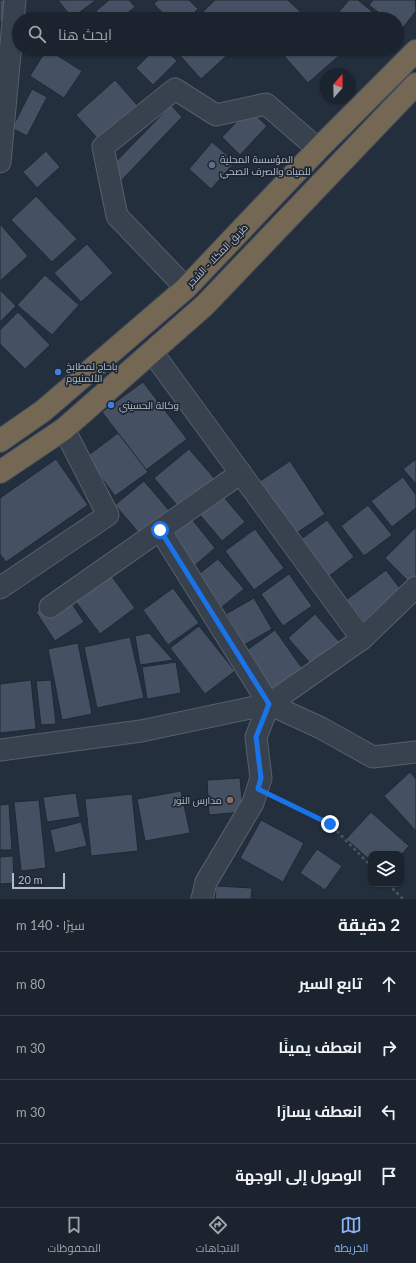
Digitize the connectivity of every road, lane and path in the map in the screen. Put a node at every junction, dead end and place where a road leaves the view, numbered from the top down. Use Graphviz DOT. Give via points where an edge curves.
graph roads {
  1 [pos="16,0"];
  2 [pos="15,12"];
  3 [pos="12,40"];
  4 [pos="416,51"];
  5 [pos="416,84"];
  6 [pos="318,149"];
  7 [pos="0,162"];
  8 [pos="186,288"];
  9 [pos="206,305"];
  10 [pos="152,352"];
  11 [pos="64,429"];
  12 [pos="0,441"];
  13 [pos="0,472"];
  14 [pos="241,473"];
  15 [pos="160,530"];
  16 [pos="416,587"];
  17 [pos="0,588"];
  18 [pos="50,608"];
  19 [pos="362,639"];
  20 [pos="269,704"];
  21 [pos="0,750"];
  22 [pos="416,752"];
  23 [pos="258,789"];
  24 [pos="368,863"];
  25 [pos="391,887"];
  26 [pos="202,899"];
  27 [pos="403,899"];
  1 -- 2 [label="street"];
  3 -- 7 [label="street"];
  4 -- 6 [label="highway, طريق المكلا - الشحر"];
  5 -- 9 [label="highway"];
  6 -- 8 [label="highway, طريق المكلا - الشحر"];
  6 -- 8 [label="street" via="266,104 216,115 175,89 102,146 117,216"];
  8 -- 9 [label="highway"];
  8 -- 12 [label="highway, طريق المكلا - الشحر" via="43,411"];
  9 -- 10 [label="highway"];
  10 -- 11 [label="highway"];
  10 -- 14 [label="street"];
  11 -- 13 [label="highway"];
  11 -- 17 [label="street" via="108,515"];
  14 -- 15 [label="street"];
  14 -- 19 [label="street"];
  15 -- 18 [label="street"];
  15 -- 20 [label="street"];
  16 -- 19 [label="street"];
  19 -- 20 [label="street"];
  20 -- 21 [label="street" via="141,731"];
  20 -- 22 [label="street" via="321,728 373,757"];
  20 -- 23 [label="street" via="256,737 261,778"];
  23 -- 24 [label="path" via="330,824"];
  23 -- 26 [label="street" via="253,803 206,882"];
  25 -- 27 [label="path"];
}
